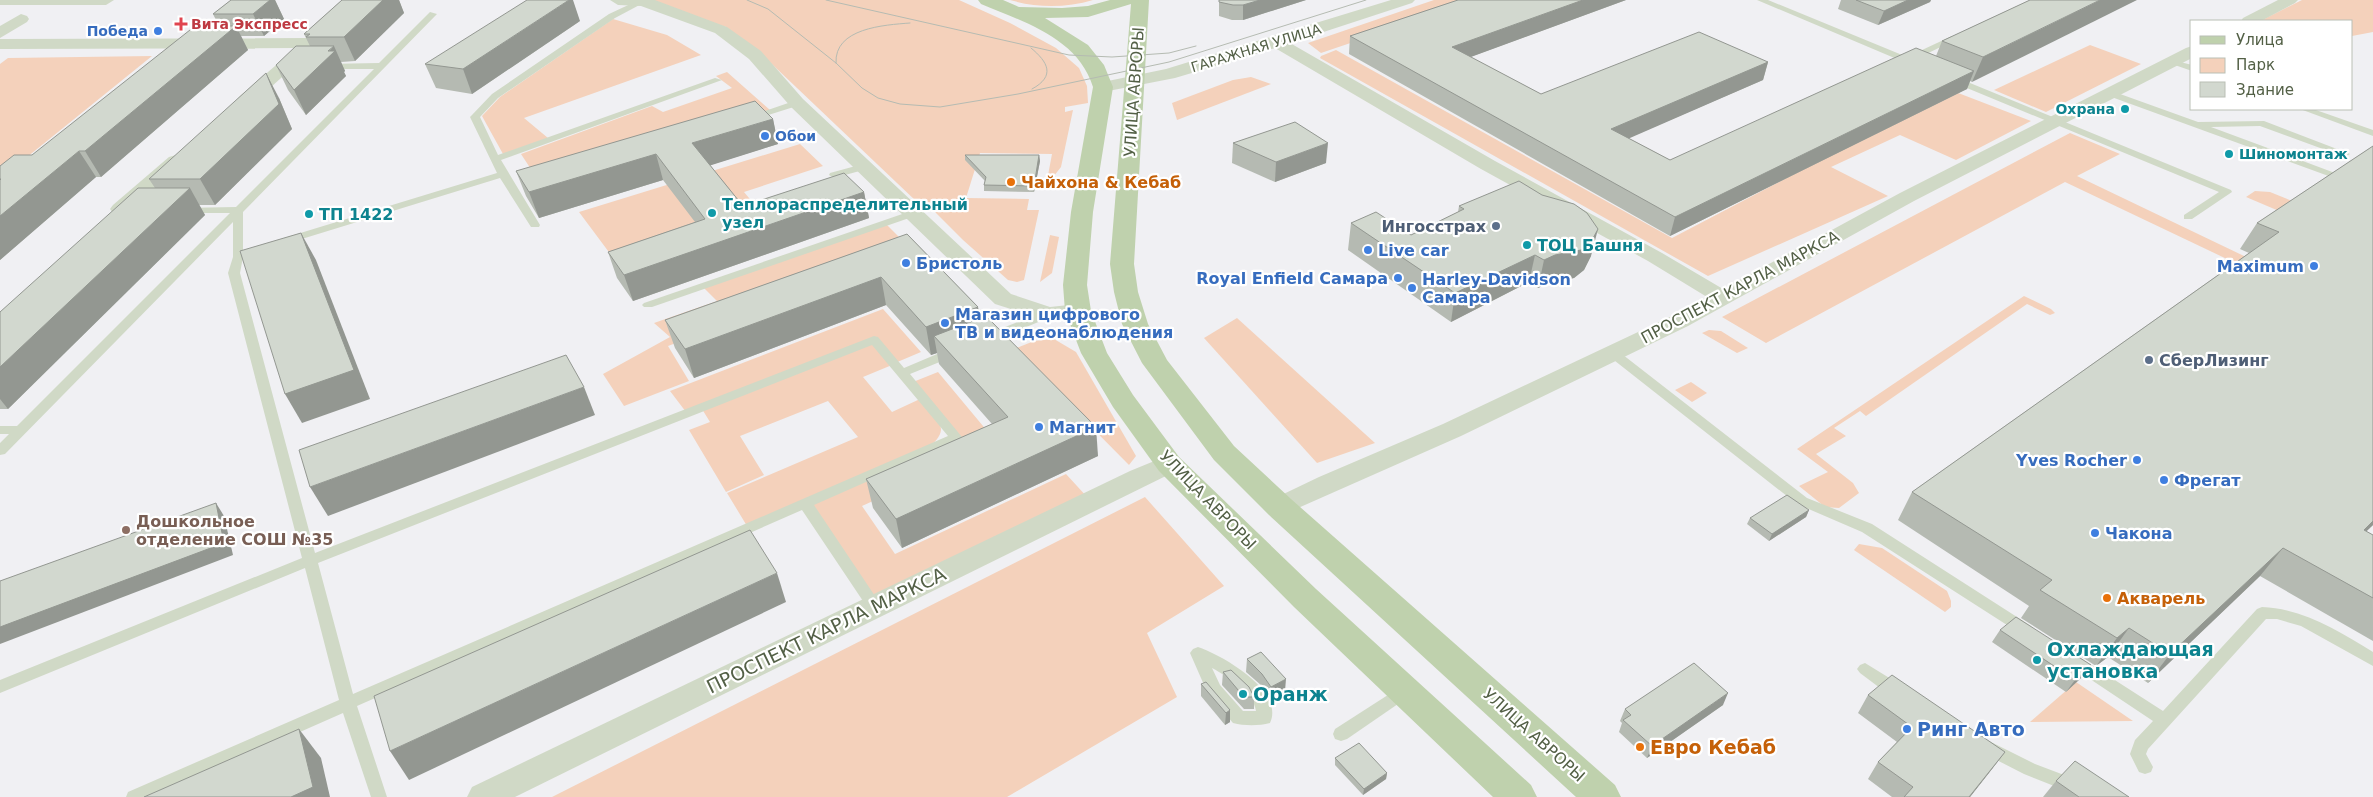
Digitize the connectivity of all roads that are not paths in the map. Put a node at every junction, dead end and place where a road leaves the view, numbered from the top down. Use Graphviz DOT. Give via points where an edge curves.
graph roads {
  1 [pos="0,0"];
  2 [pos="106,0"];
  3 [pos="360,0"];
  4 [pos="618,0"];
  5 [pos="987,0"];
  6 [pos="1125,0"];
  7 [pos="1140,0"];
  8 [pos="1407,0"];
  9 [pos="1761,0"];
  10 [pos="2290,0"];
  11 [pos="642,1"];
  12 [pos="1007,9"];
  13 [pos="433,14"];
  14 [pos="21,19"];
  15 [pos="2251,20"];
  16 [pos="1962,35"];
  17 [pos="1278,42"];
  18 [pos="2,43"];
  19 [pos="189,43"];
  20 [pos="310,43"];
  21 [pos="2190,54"];
  22 [pos="166,61"];
  23 [pos="2182,65"];
  24 [pos="300,66"];
  25 [pos="380,66"];
  26 [pos="1945,76"];
  27 [pos="718,80"];
  28 [pos="1135,82"];
  29 [pos="1103,86"];
  30 [pos="2109,93"];
  31 [pos="797,103"];
  32 [pos="235,110"];
  33 [pos="2308,110"];
  34 [pos="741,120"];
  35 [pos="2055,121"];
  36 [pos="2194,124"];
  37 [pos="2373,133"];
  38 [pos="191,147"];
  39 [pos="2345,154"];
  40 [pos="496,160"];
  41 [pos="864,167"];
  42 [pos="503,174"];
  43 [pos="834,175"];
  44 [pos="2338,176"];
  45 [pos="119,210"];
  46 [pos="138,210"];
  47 [pos="174,210"];
  48 [pos="238,210"];
  49 [pos="911,214"];
  50 [pos="2188,217"];
  51 [pos="105,223"];
  52 [pos="534,225"];
  53 [pos="280,243"];
  54 [pos="1723,298"];
  55 [pos="648,305"];
  56 [pos="1078,311"];
  57 [pos="1049,314"];
  58 [pos="980,341"];
  59 [pos="963,348"];
  60 [pos="1614,354"];
  61 [pos="902,373"];
  62 [pos="0,430"];
  63 [pos="20,430"];
  64 [pos="0,451"];
  65 [pos="1169,464"];
  66 [pos="805,503"];
  67 [pos="1280,507"];
  68 [pos="309,561"];
  69 [pos="874,606"];
  70 [pos="2040,640"];
  71 [pos="2065,656"];
  72 [pos="2373,660"];
  73 [pos="1865,669"];
  74 [pos="0,687"];
  75 [pos="1405,690"];
  76 [pos="1912,701"];
  77 [pos="348,703"];
  78 [pos="1264,718"];
  79 [pos="2164,720"];
  80 [pos="1341,734"];
  81 [pos="1977,741"];
  82 [pos="2145,767"];
  83 [pos="134,797"];
  84 [pos="379,797"];
  85 [pos="484,797"];
  86 [pos="1518,797"];
  87 [pos="1602,797"];
  88 [pos="2103,797"];
  1 -- 2 [label="street"];
  3 -- 20 [label="street"];
  4 -- 11 [label="street"];
  5 -- 12 [label="main road, УЛИЦА АВРОРЫ"];
  6 -- 12 [label="main road" via="1113,6 1080,12"];
  7 -- 28 [label="main road, УЛИЦА АВРОРЫ"];
  8 -- 17 [label="street, ГАРАЖНАЯ УЛИЦА"];
  9 -- 16 [label="lane" via="1913,62"];
  10 -- 15 [label="street"];
  11 -- 31 [label="street" via="721,30 755,55"];
  11 -- 40 [label="lane" via="612,16 495,96 475,117"];
  12 -- 29 [label="main road, УЛИЦА АВРОРЫ" via="1061,34 1089,57"];
  13 -- 25 [label="lane"];
  14 -- 18 [label="street"];
  17 -- 28 [label="street, ГАРАЖНАЯ УЛИЦА"];
  17 -- 54 [label="street"];
  18 -- 19 [label="street"];
  19 -- 20 [label="street"];
  19 -- 22 [label="street"];
  20 -- 24 [label="street"];
  21 -- 23 [label="street, ПРОСПЕКТ КАРЛА МАРКСА"];
  23 -- 30 [label="street, ПРОСПЕКТ КАРЛА МАРКСА"];
  24 -- 25 [label="lane"];
  24 -- 32 [label="street"];
  25 -- 48 [label="lane"];
  26 -- 35 [label="lane"];
  27 -- 40 [label="lane"];
  28 -- 29 [label="street, ГАРАЖНАЯ УЛИЦА"];
  28 -- 67 [label="main road, УЛИЦА АВРОРЫ" via="1122,264 1135,324 1155,363 1224,453"];
  29 -- 56 [label="main road, УЛИЦА АВРОРЫ" via="1077,255 1075,285"];
  30 -- 35 [label="street, ПРОСПЕКТ КАРЛА МАРКСА"];
  30 -- 36 [label="lane"];
  31 -- 34 [label="lane"];
  31 -- 41 [label="street"];
  33 -- 37 [label="lane"];
  35 -- 50 [label="lane" via="2227,192"];
  35 -- 54 [label="street, ПРОСПЕКТ КАРЛА МАРКСА" via="1907,197"];
  36 -- 39 [label="lane" via="2261,123"];
  36 -- 44 [label="lane"];
  38 -- 45 [label="street"];
  40 -- 42 [label="lane"];
  41 -- 43 [label="lane"];
  41 -- 49 [label="street"];
  42 -- 52 [label="lane" via="517,188"];
  42 -- 53 [label="lane"];
  45 -- 46 [label="lane"];
  45 -- 51 [label="street"];
  47 -- 48 [label="lane"];
  48 -- 63 [label="lane"];
  48 -- 68 [label="lane" via="242,255 234,273"];
  49 -- 55 [label="lane"];
  49 -- 57 [label="street" via="1003,299"];
  54 -- 60 [label="street, ПРОСПЕКТ КАРЛА МАРКСА"];
  56 -- 57 [label="street"];
  56 -- 65 [label="main road, УЛИЦА АВРОРЫ" via="1099,361 1123,402"];
  57 -- 58 [label="lane"];
  59 -- 61 [label="lane"];
  60 -- 67 [label="street, ПРОСПЕКТ КАРЛА МАРКСА"];
  60 -- 70 [label="lane" via="1802,501 1867,528"];
  61 -- 66 [label="lane" via="956,437"];
  61 -- 68 [label="lane" via="874,340"];
  62 -- 63 [label="lane"];
  63 -- 64 [label="lane"];
  65 -- 69 [label="street, ПРОСПЕКТ КАРЛА МАРКСА"];
  65 -- 75 [label="main road, УЛИЦА АВРОРЫ" via="1305,598"];
  66 -- 69 [label="lane"];
  66 -- 77 [label="lane"];
  67 -- 87 [label="main road, УЛИЦА АВРОРЫ"];
  68 -- 74 [label="lane"];
  68 -- 77 [label="lane"];
  69 -- 85 [label="street, ПРОСПЕКТ КАРЛА МАРКСА"];
  71 -- 79 [label="lane"];
  72 -- 79 [label="lane" via="2302,619 2280,612 2262,613"];
  73 -- 76 [label="lane"];
  75 -- 80 [label="lane"];
  75 -- 86 [label="main road, УЛИЦА АВРОРЫ"];
  77 -- 83 [label="lane"];
  77 -- 84 [label="lane"];
  78 -- 78 [label="lane" via="1239,718 1214,689 1198,654 1239,676 1263,703"];
  79 -- 82 [label="lane" via="2141,745 2138,754"];
  81 -- 88 [label="lane" via="2041,776"];
}
